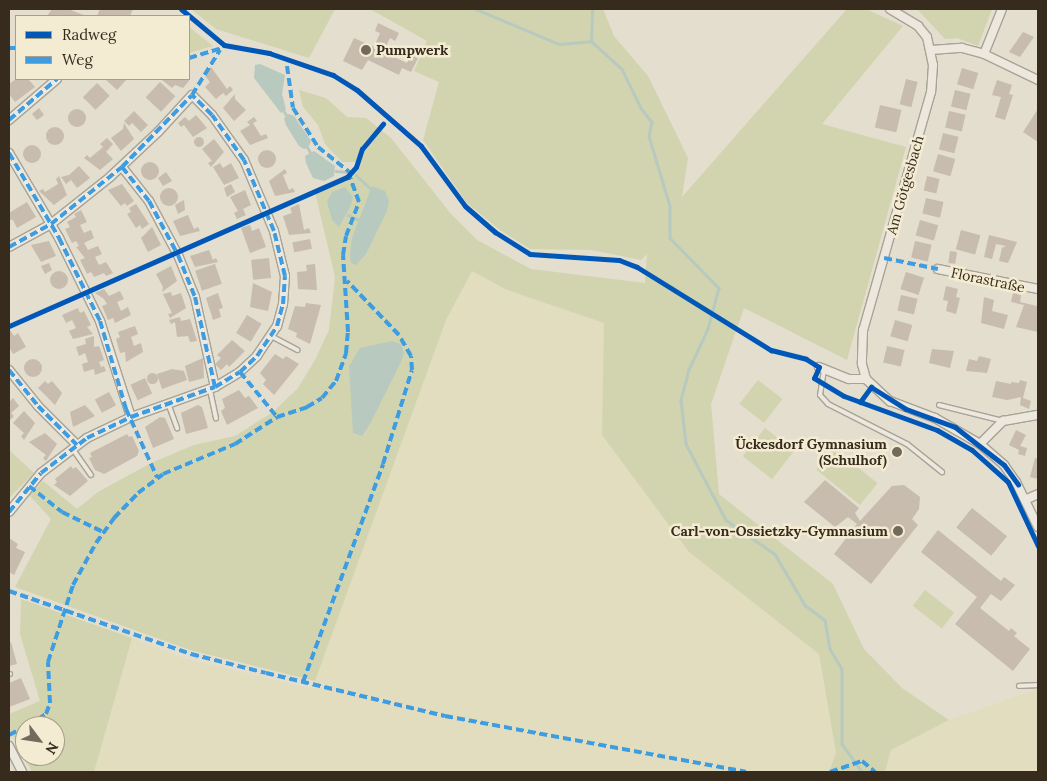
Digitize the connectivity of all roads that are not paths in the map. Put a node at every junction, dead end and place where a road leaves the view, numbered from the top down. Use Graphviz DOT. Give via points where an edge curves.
graph roads {
  1 [pos="890,9"];
  2 [pos="1002,9"];
  3 [pos="931,50"];
  4 [pos="984,54"];
  5 [pos="57,80"];
  6 [pos="1038,80"];
  7 [pos="9,120"];
  8 [pos="9,153"];
  9 [pos="122,167"];
  10 [pos="51,224"];
  11 [pos="9,247"];
  12 [pos="938,269"];
  13 [pos="1038,289"];
  14 [pos="271,336"];
  15 [pos="297,350"];
  16 [pos="822,369"];
  17 [pos="9,370"];
  18 [pos="866,379"];
  19 [pos="213,389"];
  20 [pos="168,403"];
  21 [pos="940,405"];
  22 [pos="1038,415"];
  23 [pos="131,417"];
  24 [pos="216,418"];
  25 [pos="1003,422"];
  26 [pos="176,428"];
  27 [pos="980,444"];
  28 [pos="75,447"];
  29 [pos="942,472"];
  30 [pos="91,475"];
  31 [pos="1038,494"];
  32 [pos="1027,500"];
  33 [pos="9,512"];
  34 [pos="1038,527"];
  35 [pos="1038,684"];
  36 [pos="1019,686"];
  37 [pos="9,746"];
  38 [pos="22,772"];
  1 -- 3 [label="street, Am Götgesbach" via="918,26 927,37"];
  2 -- 4 [label="street"];
  3 -- 4 [label="street" via="962,48"];
  3 -- 18 [label="street, Am Götgesbach" via="931,92 863,330 862,364"];
  4 -- 6 [label="street"];
  5 -- 7 [label="street"];
  8 -- 10 [label="street"];
  9 -- 10 [label="street"];
  9 -- 14 [label="street" via="192,95 212,115 244,160 274,232 284,276 283,304"];
  9 -- 19 [label="street" via="149,201 178,255 194,297"];
  10 -- 11 [label="street"];
  10 -- 23 [label="street" via="100,322"];
  12 -- 13 [label="street, Florastraße"];
  14 -- 15 [label="lane"];
  14 -- 19 [label="street" via="240,372"];
  16 -- 18 [label="street" via="849,379"];
  16 -- 29 [label="lane" via="820,395 828,404 907,444"];
  17 -- 28 [label="street"];
  18 -- 27 [label="street" via="885,398 948,424"];
  19 -- 20 [label="street"];
  19 -- 24 [label="lane"];
  20 -- 23 [label="street"];
  20 -- 26 [label="lane"];
  21 -- 25 [label="lane"];
  22 -- 25 [label="street"];
  23 -- 28 [label="street"];
  25 -- 27 [label="street"];
  27 -- 32 [label="street" via="1004,465"];
  28 -- 30 [label="lane"];
  28 -- 33 [label="street" via="41,474"];
  31 -- 32 [label="street"];
  32 -- 34 [label="street"];
  35 -- 36 [label="lane"];
  37 -- 38 [label="street"];
}
